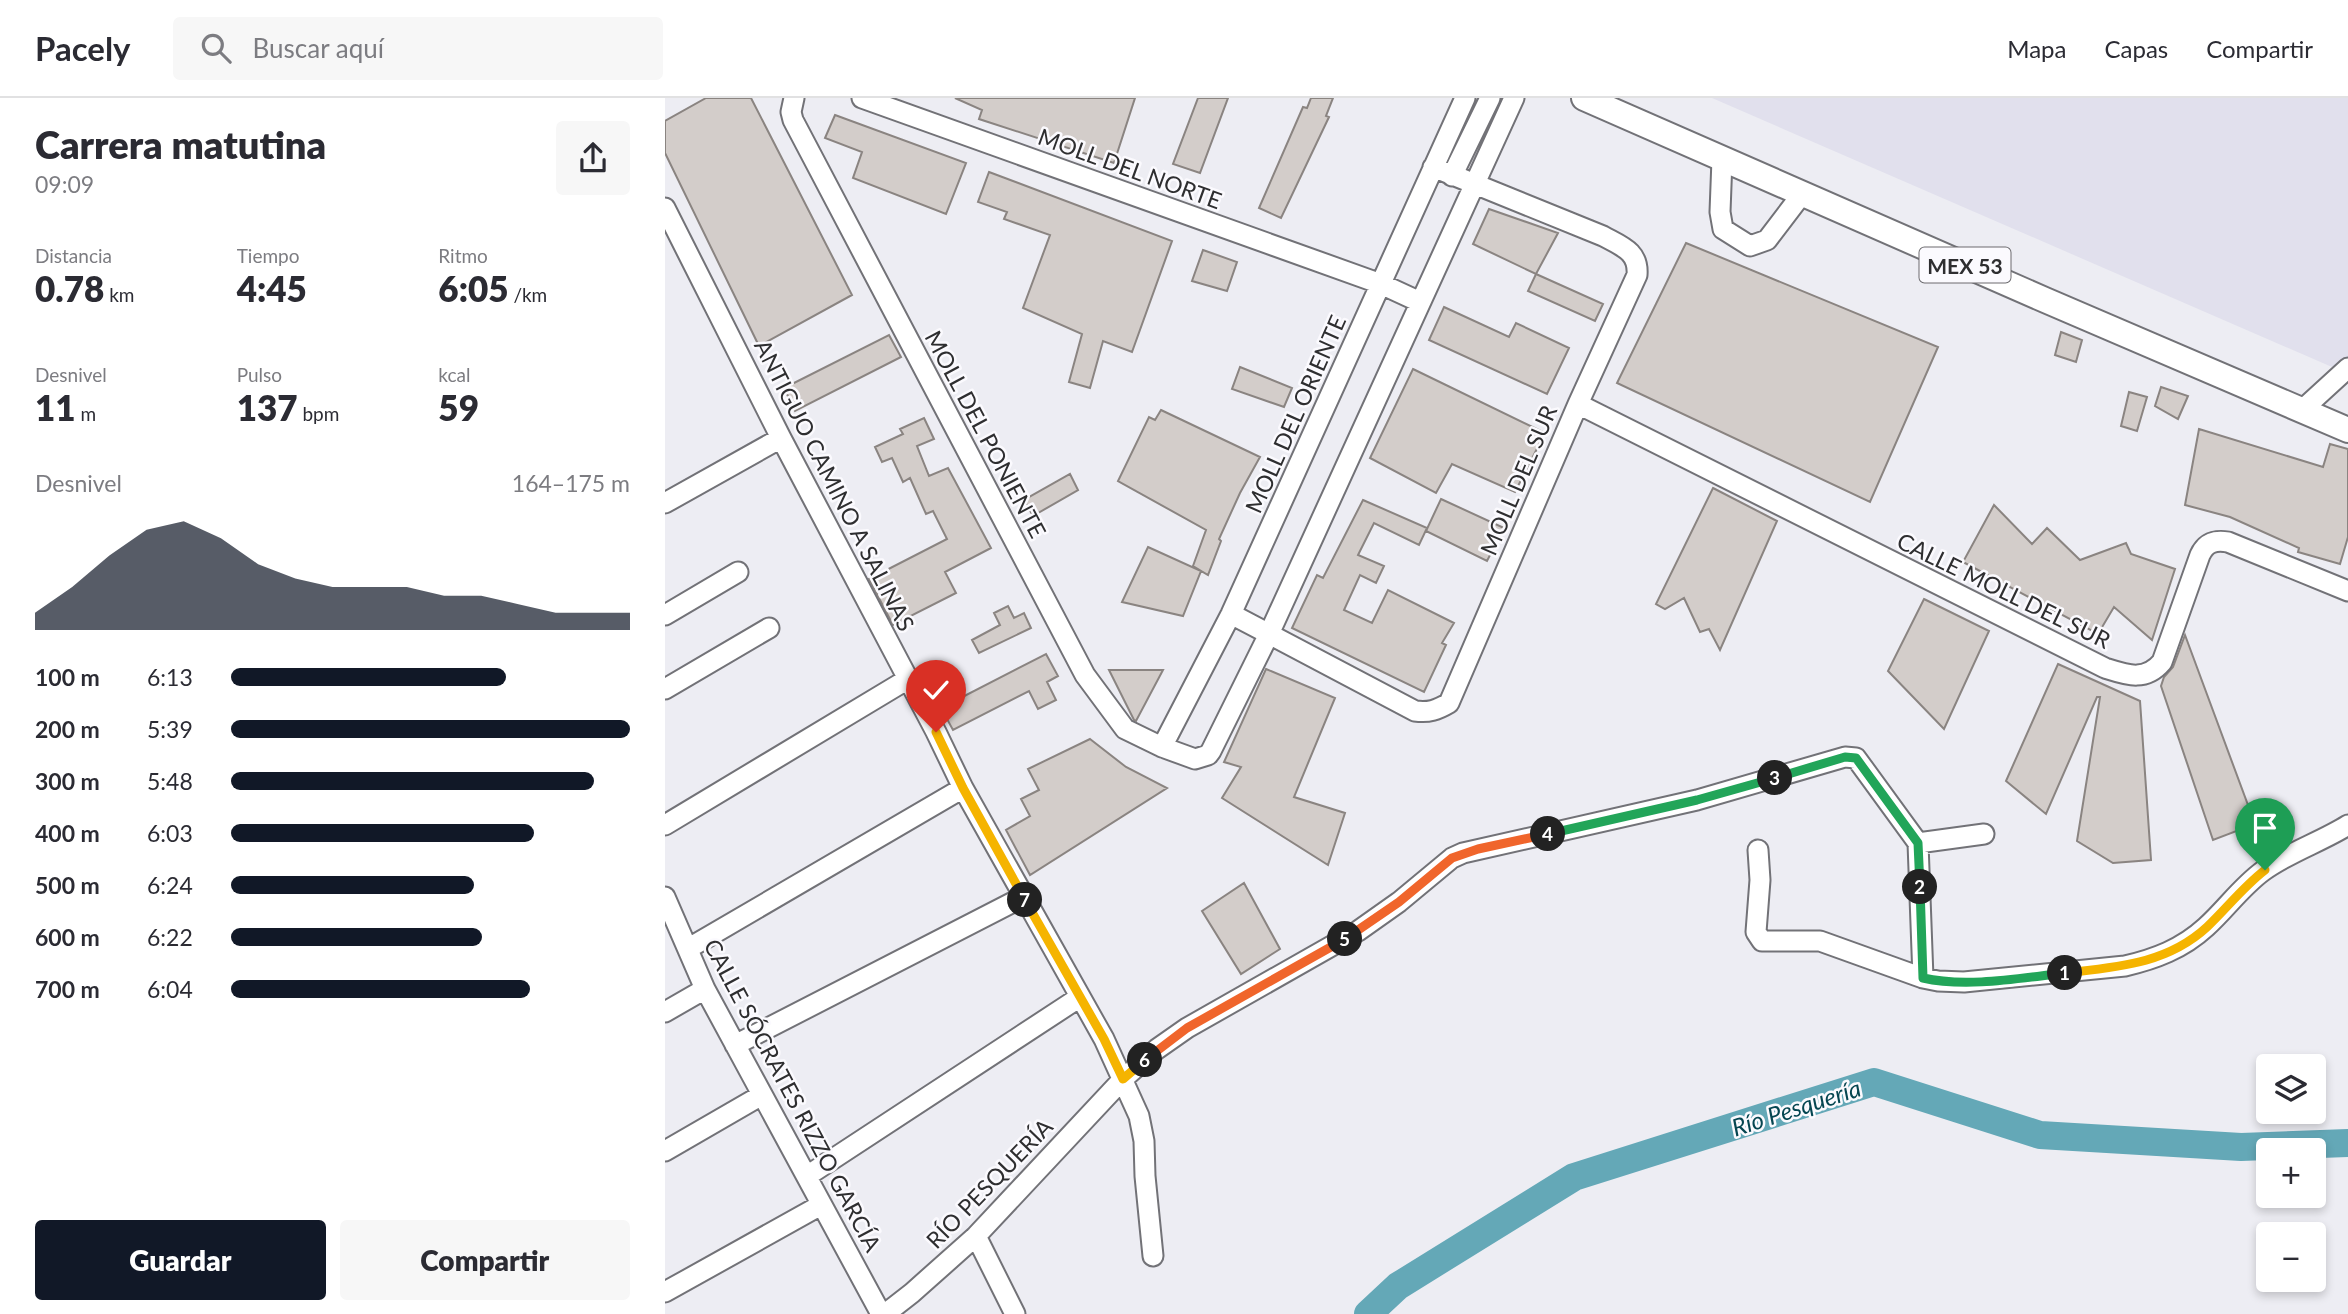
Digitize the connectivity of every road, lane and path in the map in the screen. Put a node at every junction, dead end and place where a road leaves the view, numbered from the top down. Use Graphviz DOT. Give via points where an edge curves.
graph roads {
  1 [pos="794,98"];
  2 [pos="862,98"];
  3 [pos="1490,98"];
  4 [pos="1514,98"];
  5 [pos="1585,98"];
  6 [pos="1461,99"];
  7 [pos="1722,159"];
  8 [pos="1433,167"];
  9 [pos="1452,176"];
  10 [pos="1476,185"];
  11 [pos="1802,194"];
  12 [pos="668,219"];
  13 [pos="1381,284"];
  14 [pos="1420,302"];
  15 [pos="2348,368"];
  16 [pos="1578,404"];
  17 [pos="2302,410"];
  18 [pos="2348,430"];
  19 [pos="781,438"];
  20 [pos="665,503"];
  21 [pos="738,572"];
  22 [pos="2348,591"];
  23 [pos="1231,614"];
  24 [pos="665,615"];
  25 [pos="769,628"];
  26 [pos="1269,634"];
  27 [pos="908,679"];
  28 [pos="665,689"];
  29 [pos="1162,747"];
  30 [pos="963,788"];
  31 [pos="665,825"];
  32 [pos="2348,825"];
  33 [pos="1984,834"];
  34 [pos="1918,843"];
  35 [pos="1758,850"];
  36 [pos="665,897"];
  37 [pos="1023,897"];
  38 [pos="689,948"];
  39 [pos="1923,978"];
  40 [pos="705,989"];
  41 [pos="1080,997"];
  42 [pos="665,1012"];
  43 [pos="735,1045"];
  44 [pos="1123,1079"];
  45 [pos="762,1095"];
  46 [pos="665,1151"];
  47 [pos="807,1176"];
  48 [pos="821,1205"];
  49 [pos="976,1236"];
  50 [pos="1153,1256"];
  51 [pos="665,1292"];
  52 [pos="883,1314"];
  53 [pos="1015,1314"];
  1 -- 29 [label="street, MOLL DEL PONIENTE" via="793,120 1085,674 1125,729"];
  2 -- 13 [label="street, MOLL DEL NORTE"];
  3 -- 9 [label="street"];
  4 -- 10 [label="street, MOLL DEL PONIENTE"];
  5 -- 7 [label="main road, MEX 53"];
  6 -- 8 [label="street, MOLL DEL ORIENTE"];
  7 -- 11 [label="main road, MEX 53"];
  7 -- 11 [label="street" via="1723,229 1750,246 1767,240"];
  8 -- 9 [label="street, MOLL DEL SUR"];
  8 -- 13 [label="street, MOLL DEL ORIENTE"];
  9 -- 10 [label="street, MOLL DEL SUR"];
  10 -- 14 [label="street, MOLL DEL PONIENTE"];
  10 -- 16 [label="street, MOLL DEL SUR" via="1603,236 1636,258 1637,275"];
  11 -- 17 [label="main road, MEX 53"];
  12 -- 19 [label="street, ANTIGUO CAMINO A SALINAS"];
  13 -- 14 [label="street, MOLL DEL NORTE"];
  13 -- 23 [label="street, MOLL DEL ORIENTE"];
  14 -- 26 [label="street, MOLL DEL PONIENTE"];
  15 -- 17 [label="street"];
  16 -- 22 [label="street, CALLE MOLL DEL SUR" via="2105,668 2131,676 2150,672 2162,662 2200,555 2213,542 2228,542"];
  16 -- 26 [label="street, MOLL DEL SUR" via="1449,703 1439,709 1415,711"];
  17 -- 18 [label="main road, MEX 53"];
  19 -- 20 [label="street"];
  19 -- 27 [label="street, ANTIGUO CAMINO A SALINAS"];
  21 -- 24 [label="street"];
  23 -- 26 [label="street, MOLL DEL SUR"];
  23 -- 29 [label="street, MOLL DEL ORIENTE"];
  25 -- 28 [label="street"];
  26 -- 29 [label="street, MOLL DEL PONIENTE" via="1208,755 1195,759"];
  27 -- 30 [label="street, ANTIGUO CAMINO A SALINAS"];
  27 -- 31 [label="street"];
  30 -- 37 [label="street, ANTIGUO CAMINO A SALINAS"];
  30 -- 38 [label="street"];
  32 -- 39 [label="street" via="2265,870 2197,934 2151,960 2032,976 1949,982"];
  33 -- 34 [label="street"];
  34 -- 39 [label="street"];
  34 -- 44 [label="street, RÍO PESQUERÍA" via="1861,763 1850,757 1697,800 1463,853 1358,931 1187,1028"];
  35 -- 39 [label="street" via="1756,932 1762,941 1820,941"];
  36 -- 38 [label="street, CALLE SÓCRATES RIZZO GARCÍA"];
  37 -- 41 [label="street, ANTIGUO CAMINO A SALINAS"];
  37 -- 43 [label="street"];
  38 -- 40 [label="street, CALLE SÓCRATES RIZZO GARCÍA"];
  40 -- 42 [label="street"];
  40 -- 43 [label="street, CALLE SÓCRATES RIZZO GARCÍA"];
  41 -- 44 [label="street, ANTIGUO CAMINO A SALINAS"];
  41 -- 47 [label="street"];
  43 -- 45 [label="street, CALLE SÓCRATES RIZZO GARCÍA"];
  44 -- 49 [label="street, RÍO PESQUERÍA"];
  44 -- 50 [label="street, ANTIGUO CAMINO A SALINAS" via="1144,1141"];
  45 -- 46 [label="street"];
  45 -- 47 [label="street, CALLE SÓCRATES RIZZO GARCÍA"];
  47 -- 48 [label="street, CALLE SÓCRATES RIZZO GARCÍA"];
  48 -- 51 [label="street"];
  48 -- 52 [label="street, CALLE SÓCRATES RIZZO GARCÍA"];
  49 -- 52 [label="street, RÍO PESQUERÍA"];
  49 -- 53 [label="street"];
}
